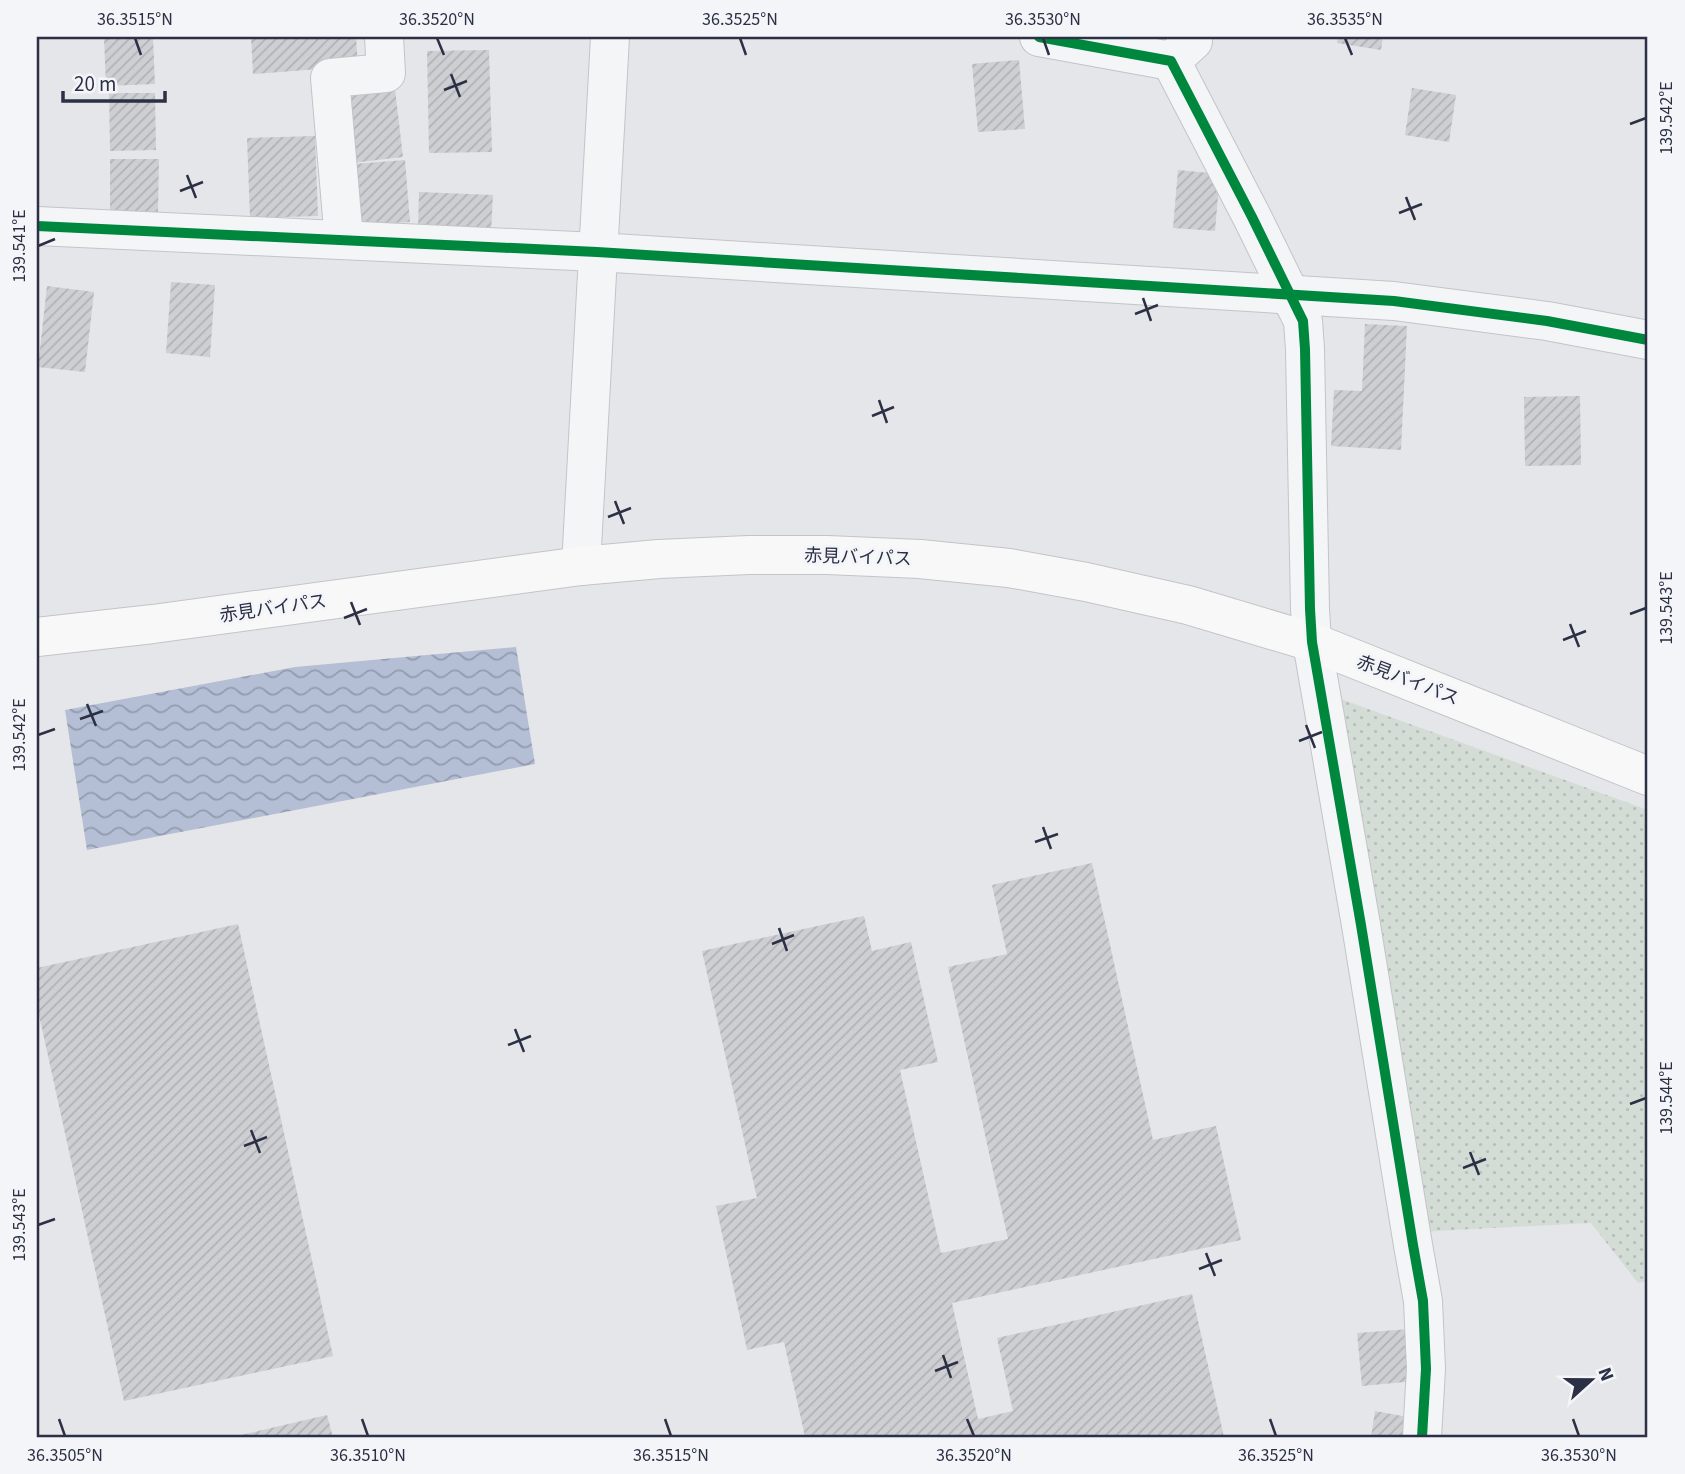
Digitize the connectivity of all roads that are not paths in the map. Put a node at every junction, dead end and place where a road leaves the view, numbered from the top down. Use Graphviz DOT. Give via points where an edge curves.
graph roads {
  1 [pos="384,37"];
  2 [pos="610,37"];
  3 [pos="1039,37"];
  4 [pos="1182,49"];
  5 [pos="37,226"];
  6 [pos="344,240"];
  7 [pos="597,251"];
  8 [pos="1289,295"];
  9 [pos="1648,340"];
  10 [pos="581,566"];
  11 [pos="37,637"];
  12 [pos="1312,642"];
  13 [pos="1648,776"];
  14 [pos="1422,1437"];
  1 -- 6 [label="street" via="386,73 330,78"];
  2 -- 7 [label="street"];
  3 -- 4 [label="street"];
  4 -- 8 [label="street"];
  5 -- 6 [label="street"];
  6 -- 7 [label="street"];
  7 -- 8 [label="street"];
  7 -- 10 [label="street"];
  8 -- 9 [label="street" via="1406,303 1547,321"];
  8 -- 12 [label="street" via="1303,320"];
  10 -- 11 [label="main road, 赤見バイパス"];
  10 -- 12 [label="main road, 赤見バイパス" via="749,555 933,560 1086,582"];
  12 -- 13 [label="main road, 赤見バイパス"];
  12 -- 14 [label="street" via="1423,1301"];
}
